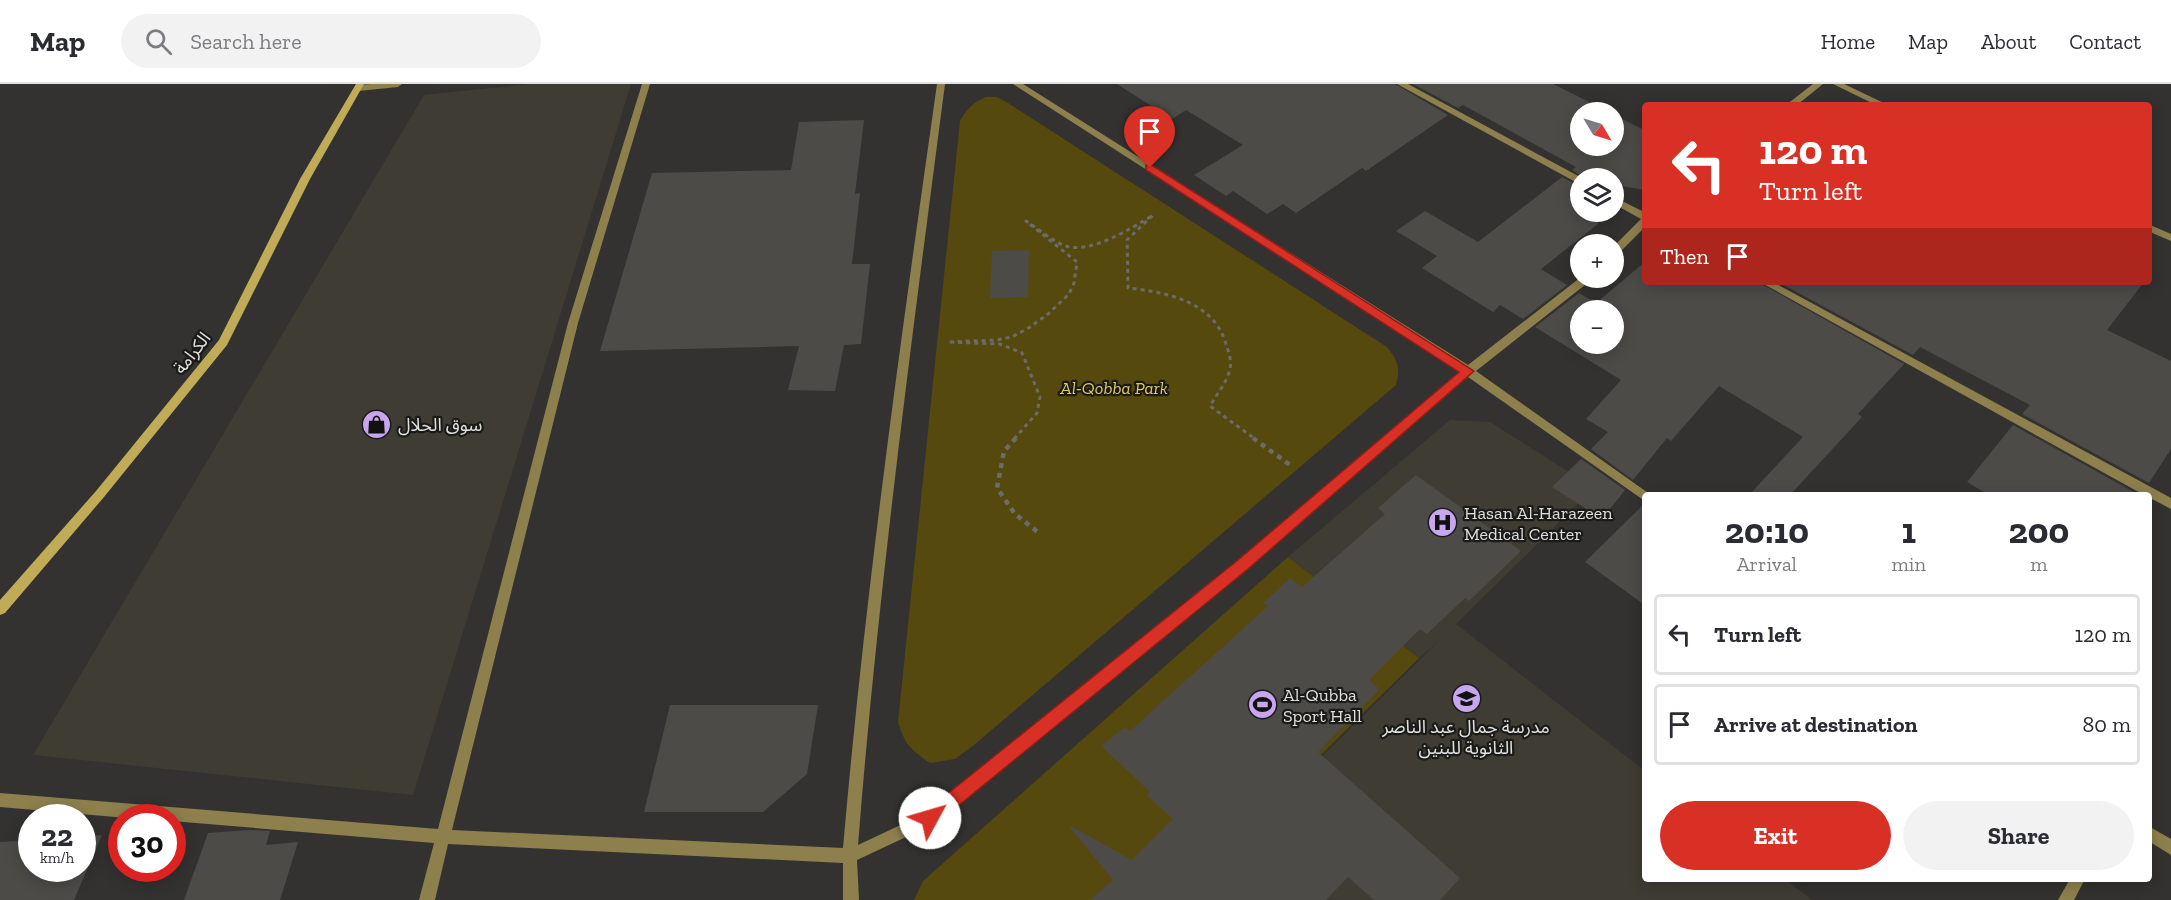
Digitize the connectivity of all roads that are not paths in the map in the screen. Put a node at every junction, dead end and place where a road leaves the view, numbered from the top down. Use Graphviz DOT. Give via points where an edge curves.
graph roads {
  1 [pos="398,84"];
  2 [pos="646,84"];
  3 [pos="941,84"];
  4 [pos="1017,84"];
  5 [pos="1401,84"];
  6 [pos="1819,84"];
  7 [pos="1837,84"];
  8 [pos="359,86"];
  9 [pos="1795,102"];
  10 [pos="1876,102"];
  11 [pos="1570,176"];
  12 [pos="1624,206"];
  13 [pos="1642,217"];
  14 [pos="1642,223"];
  15 [pos="2152,229"];
  16 [pos="2171,238"];
  17 [pos="1624,242"];
  18 [pos="1770,285"];
  19 [pos="1573,288"];
  20 [pos="1468,371"];
  21 [pos="2149,492"];
  22 [pos="1642,493"];
  23 [pos="2152,494"];
  24 [pos="2171,504"];
  25 [pos="0,609"];
  26 [pos="0,800"];
  27 [pos="2152,835"];
  28 [pos="443,837"];
  29 [pos="2171,848"];
  30 [pos="850,856"];
  31 [pos="2076,882"];
  32 [pos="428,900"];
  33 [pos="851,900"];
  34 [pos="2066,900"];
  1 -- 8 [label="street"];
  2 -- 28 [label="street" via="573,323"];
  3 -- 30 [label="street" via="906,342"];
  4 -- 20 [label="street"];
  5 -- 11 [label="street"];
  6 -- 9 [label="street"];
  7 -- 10 [label="street"];
  8 -- 25 [label="main road, الكرامة" via="305,179 223,342 100,494"];
  12 -- 13 [label="street"];
  14 -- 17 [label="street"];
  15 -- 16 [label="street"];
  18 -- 21 [label="street"];
  19 -- 20 [label="street"];
  20 -- 22 [label="street"];
  20 -- 30 [label="street" via="1243,565 930,818"];
  23 -- 24 [label="street"];
  26 -- 28 [label="street"];
  27 -- 29 [label="street"];
  28 -- 30 [label="street"];
  28 -- 32 [label="street"];
  30 -- 33 [label="street"];
  31 -- 34 [label="street"];
}
